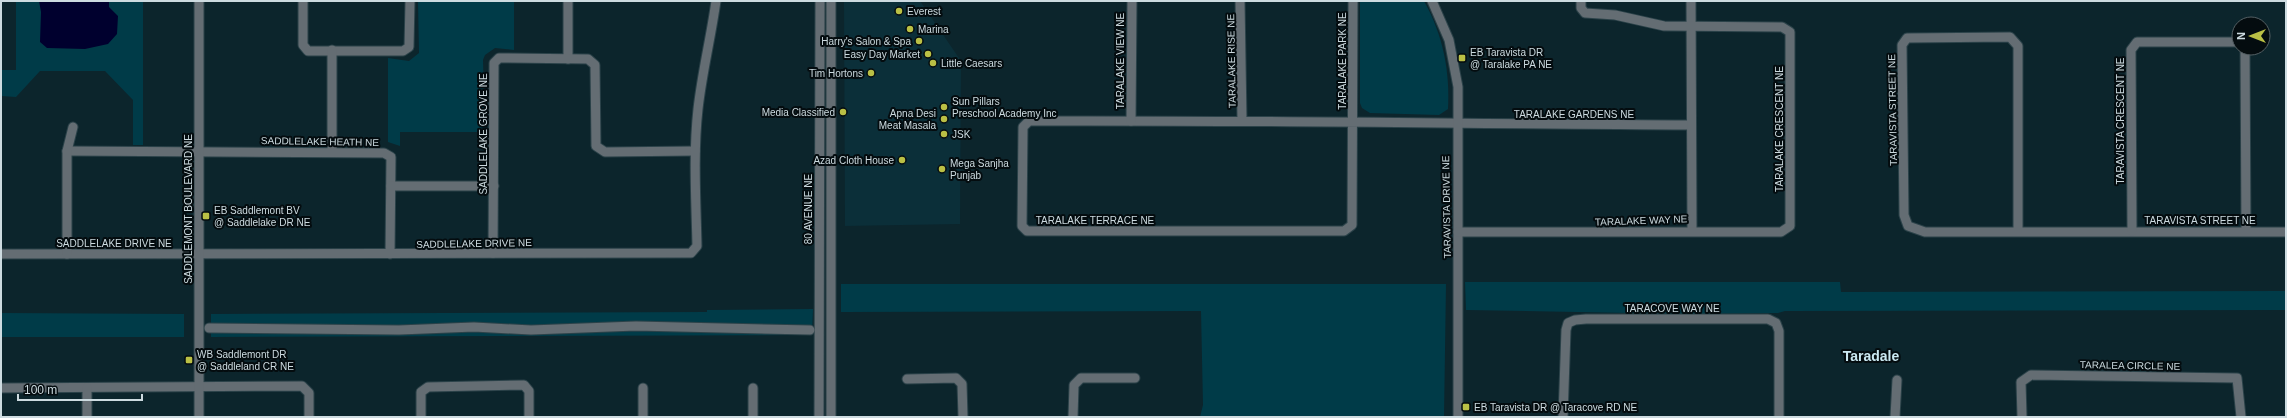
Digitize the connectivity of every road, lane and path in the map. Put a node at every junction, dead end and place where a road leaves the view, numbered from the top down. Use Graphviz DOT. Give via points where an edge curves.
graph roads {
  1 [pos="199,1"];
  2 [pos="303,1"];
  3 [pos="410,1"];
  4 [pos="568,1"];
  5 [pos="716,1"];
  6 [pos="820,1"];
  7 [pos="832,1"];
  8 [pos="1132,1"];
  9 [pos="1240,1"];
  10 [pos="1352,1"];
  11 [pos="1432,1"];
  12 [pos="1581,1"];
  13 [pos="1691,1"];
  14 [pos="1691,26"];
  15 [pos="2231,42"];
  16 [pos="332,50"];
  17 [pos="2245,56"];
  18 [pos="568,58"];
  19 [pos="1242,120"];
  20 [pos="1131,121"];
  21 [pos="1353,121"];
  22 [pos="1456,124"];
  23 [pos="1691,125"];
  24 [pos="73,127"];
  25 [pos="67,150"];
  26 [pos="696,151"];
  27 [pos="200,152"];
  28 [pos="332,152"];
  29 [pos="391,186"];
  30 [pos="494,186"];
  31 [pos="1692,231"];
  32 [pos="2018,231"];
  33 [pos="2132,231"];
  34 [pos="2246,231"];
  35 [pos="1458,232"];
  36 [pos="2286,232"];
  37 [pos="493,253"];
  38 [pos="1,254"];
  39 [pos="67,254"];
  40 [pos="199,254"];
  41 [pos="390,254"];
  42 [pos="209,328"];
  43 [pos="810,330"];
  44 [pos="1136,378"];
  45 [pos="907,379"];
  46 [pos="1897,380"];
  47 [pos="199,386"];
  48 [pos="1,388"];
  49 [pos="87,388"];
  50 [pos="643,388"];
  51 [pos="754,388"];
  52 [pos="87,417"];
  53 [pos="199,417"];
  54 [pos="309,417"];
  55 [pos="421,417"];
  56 [pos="529,417"];
  57 [pos="643,417"];
  58 [pos="753,417"];
  59 [pos="819,417"];
  60 [pos="832,417"];
  61 [pos="963,417"];
  62 [pos="1073,417"];
  63 [pos="1458,417"];
  64 [pos="1563,417"];
  65 [pos="1779,417"];
  66 [pos="1895,417"];
  67 [pos="2022,417"];
  68 [pos="2241,417"];
  1 -- 27 [label="street, SADDLEMONT BOULEVARD NE"];
  2 -- 16 [label="street" via="303,45 308,50"];
  3 -- 16 [label="street" via="409,47 403,50"];
  4 -- 18 [label="street"];
  5 -- 26 [label="street, SADDLELAKE DRIVE NE" via="698,108"];
  6 -- 59 [label="street, 80 AVENUE NE"];
  7 -- 60 [label="street"];
  8 -- 20 [label="street, TARALAKE VIEW NE"];
  9 -- 19 [label="street, TARALAKE RISE NE"];
  10 -- 21 [label="street, TARALAKE PARK NE"];
  11 -- 22 [label="street, TARAVISTA DRIVE NE" via="1449,40 1458,87"];
  12 -- 14 [label="street" via="1581,8 1585,13 1616,15 1664,26"];
  13 -- 14 [label="street, TARALAKE WAY NE"];
  14 -- 23 [label="street, TARALAKE WAY NE"];
  14 -- 31 [label="street, TARALAKE CRESCENT NE" via="1782,27 1790,32 1790,226 1781,232"];
  15 -- 33 [label="street, TARAVISTA CRESCENT NE" via="2137,42 2130,50"];
  16 -- 28 [label="street"];
  17 -- 34 [label="street"];
  18 -- 26 [label="street, SADDLELAKE GROVE NE" via="588,59 595,64 596,146 605,152"];
  18 -- 30 [label="street, SADDLELAKE GROVE NE" via="500,58 494,63"];
  19 -- 20 [label="street, TARALAKE TERRACE NE"];
  19 -- 21 [label="street, TARALAKE TERRACE NE"];
  20 -- 21 [label="street, TARALAKE TERRACE NE" via="1029,121 1023,127 1022,226 1027,231 1344,231 1352,225"];
  21 -- 22 [label="street, TARALAKE TERRACE NE"];
  22 -- 23 [label="street, TARALAKE GARDENS NE"];
  22 -- 35 [label="street, TARAVISTA DRIVE NE"];
  23 -- 31 [label="street, TARALAKE WAY NE"];
  24 -- 25 [label="street"];
  25 -- 27 [label="street, SADDLELAKE HEATH NE"];
  25 -- 39 [label="street"];
  26 -- 37 [label="street, SADDLELAKE DRIVE NE" via="697,246 691,253"];
  27 -- 28 [label="street, SADDLELAKE HEATH NE"];
  27 -- 40 [label="street, SADDLEMONT BOULEVARD NE"];
  28 -- 29 [label="street, SADDLELAKE HEATH NE" via="384,153 391,158"];
  29 -- 30 [label="street"];
  29 -- 41 [label="street, SADDLELAKE HEATH NE"];
  30 -- 37 [label="street, SADDLELAKE GROVE NE"];
  31 -- 35 [label="street, TARALAKE WAY NE"];
  32 -- 32 [label="street, TARAVISTA STREET NE" via="2018,46 2010,37 1907,38 1902,44 1904,214 1908,226 1925,232"];
  32 -- 33 [label="street, TARAVISTA STREET NE"];
  33 -- 34 [label="street, TARAVISTA STREET NE"];
  34 -- 36 [label="street, TARAVISTA STREET NE"];
  35 -- 63 [label="street, TARAVISTA DRIVE NE"];
  37 -- 41 [label="street, SADDLELAKE DRIVE NE"];
  38 -- 39 [label="street, SADDLELAKE DRIVE NE"];
  39 -- 40 [label="street, SADDLELAKE DRIVE NE"];
  40 -- 41 [label="street, SADDLELAKE DRIVE NE"];
  40 -- 47 [label="street, SADDLEMONT BOULEVARD NE"];
  42 -- 43 [label="street" via="399,330 474,327 532,330 636,326"];
  44 -- 62 [label="street" via="1081,378 1074,385"];
  45 -- 61 [label="street" via="956,378 962,384"];
  46 -- 66 [label="street"];
  47 -- 49 [label="street"];
  47 -- 53 [label="street, SADDLEMONT BOULEVARD NE"];
  47 -- 54 [label="street" via="302,386 309,394"];
  48 -- 49 [label="street"];
  49 -- 52 [label="street"];
  50 -- 57 [label="street"];
  51 -- 58 [label="street"];
  55 -- 56 [label="street" via="421,392 428,387 524,385 529,391"];
  64 -- 65 [label="street, TARACOVE WAY NE" via="1566,330 1571,321 1768,319 1776,323 1779,331"];
  67 -- 68 [label="street, TARALEA CIRCLE NE" via="2021,382 2031,375 2238,378"];
}
